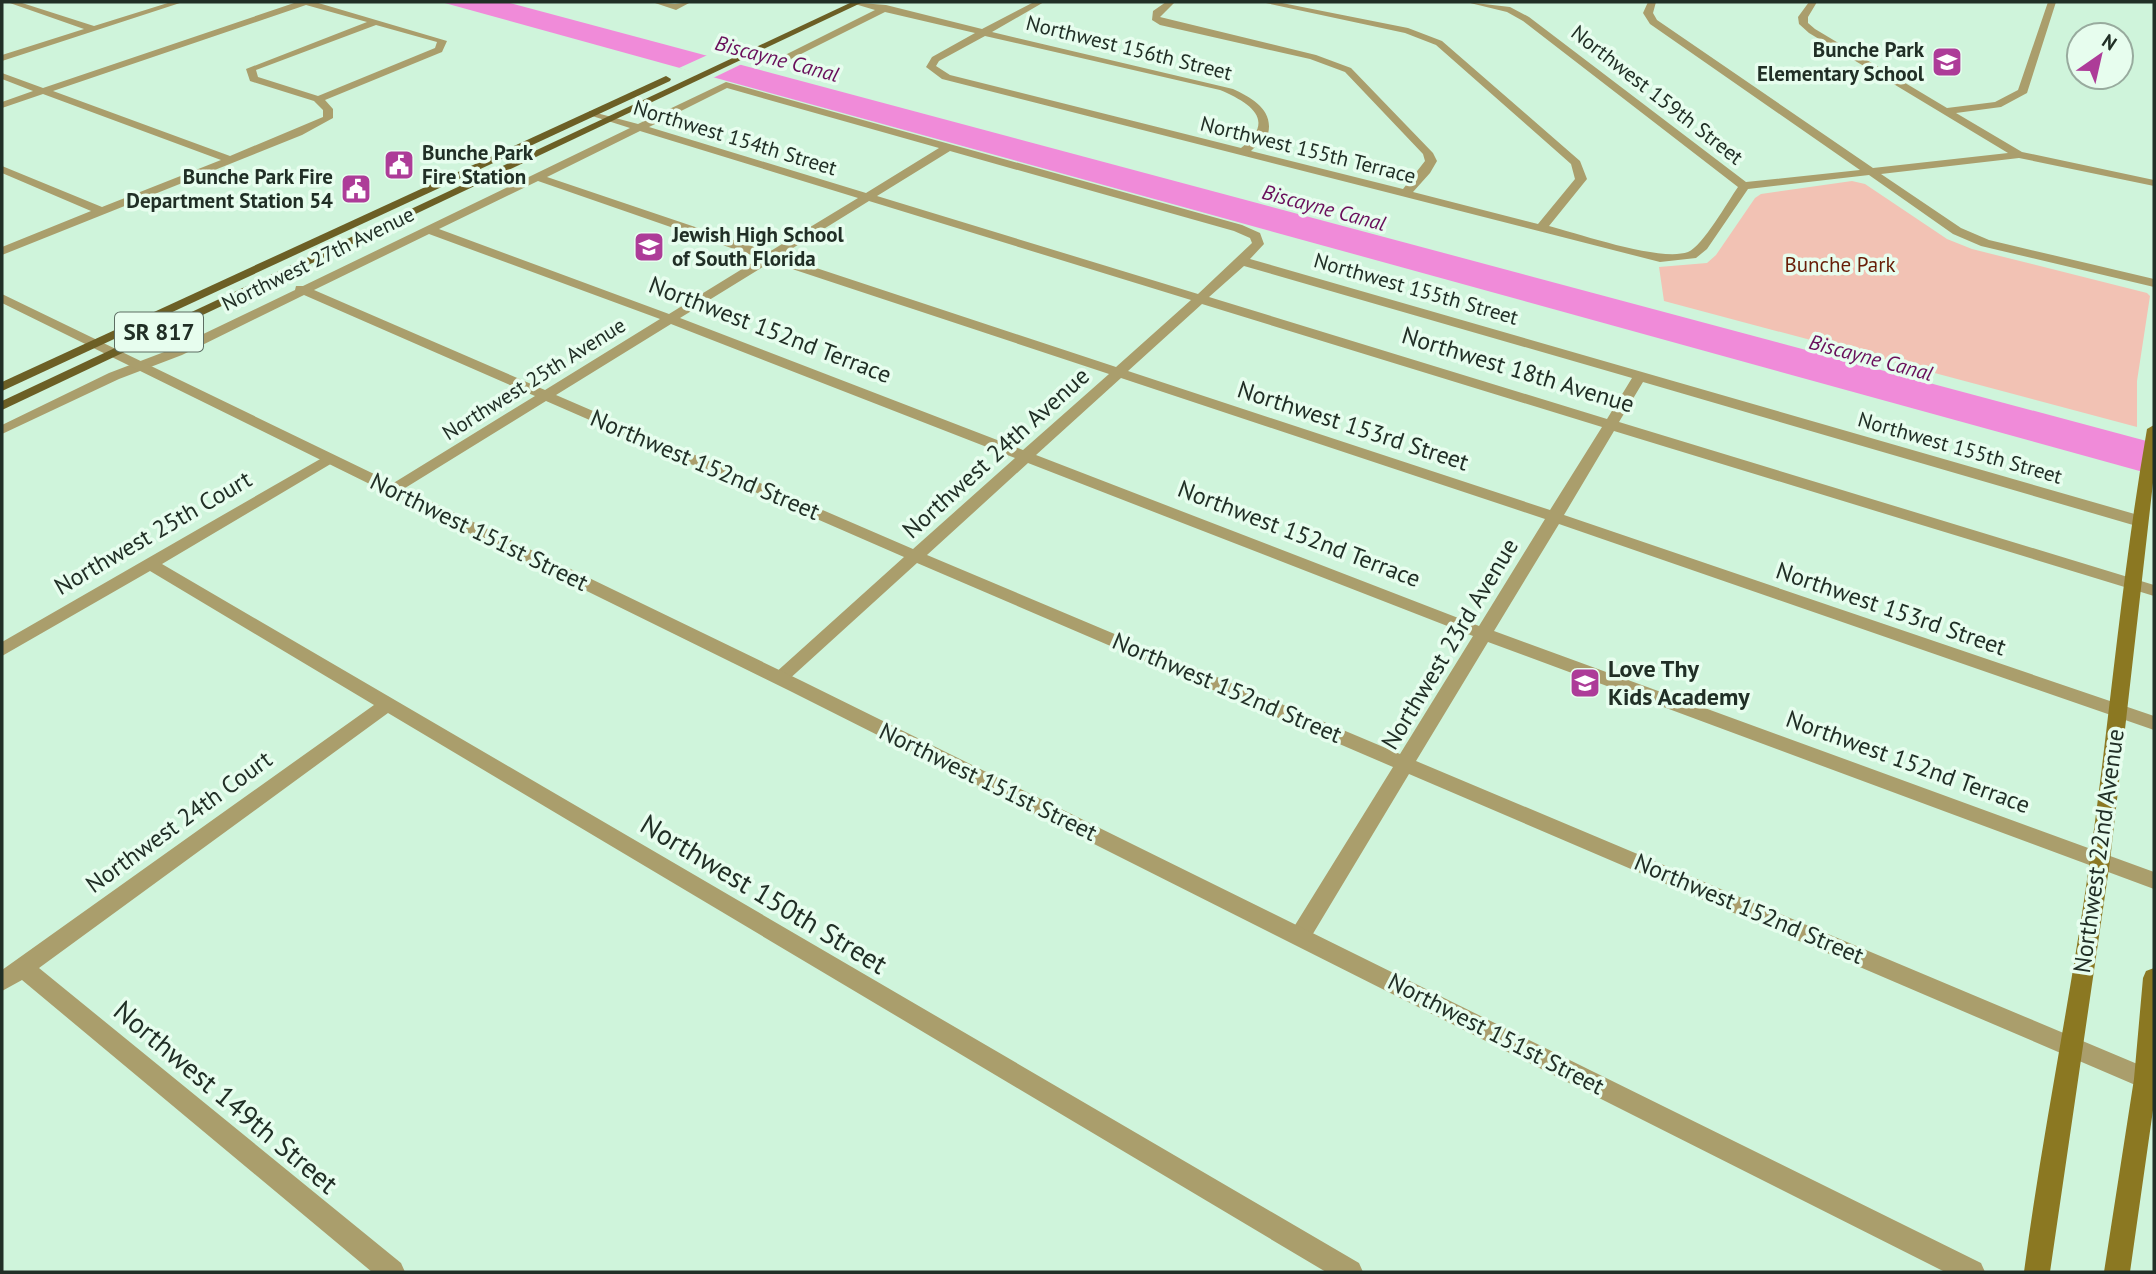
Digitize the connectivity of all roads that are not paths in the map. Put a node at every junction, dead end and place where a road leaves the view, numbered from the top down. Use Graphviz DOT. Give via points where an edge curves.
graph roads {
  1 [pos="47,2"];
  2 [pos="179,2"];
  3 [pos="305,2"];
  4 [pos="656,2"];
  5 [pos="687,2"];
  6 [pos="835,2"];
  7 [pos="856,2"];
  8 [pos="900,2"];
  9 [pos="1040,2"];
  10 [pos="1171,2"];
  11 [pos="1265,2"];
  12 [pos="1470,2"];
  13 [pos="1652,2"];
  14 [pos="1813,2"];
  15 [pos="2052,2"];
  16 [pos="13,7"];
  17 [pos="28,8"];
  18 [pos="884,9"];
  19 [pos="376,22"];
  20 [pos="94,29"];
  21 [pos="775,29"];
  22 [pos="984,32"];
  23 [pos="2,58"];
  24 [pos="779,61"];
  25 [pos="676,75"];
  26 [pos="2,76"];
  27 [pos="45,90"];
  28 [pos="318,99"];
  29 [pos="2,105"];
  30 [pos="1946,111"];
  31 [pos="593,113"];
  32 [pos="610,119"];
  33 [pos="638,128"];
  34 [pos="947,148"];
  35 [pos="1242,153"];
  36 [pos="2019,155"];
  37 [pos="231,160"];
  38 [pos="2,169"];
  39 [pos="1873,171"];
  40 [pos="537,177"];
  41 [pos="2154,183"];
  42 [pos="1744,186"];
  43 [pos="422,192"];
  44 [pos="1404,195"];
  45 [pos="866,198"];
  46 [pos="440,199"];
  47 [pos="101,211"];
  48 [pos="427,229"];
  49 [pos="1540,229"];
  50 [pos="2,251"];
  51 [pos="771,257"];
  52 [pos="1242,261"];
  53 [pos="2154,283"];
  54 [pos="302,289"];
  55 [pos="2,298"];
  56 [pos="1198,298"];
  57 [pos="670,319"];
  58 [pos="95,343"];
  59 [pos="115,353"];
  60 [pos="140,366"];
  61 [pos="1118,372"];
  62 [pos="1640,376"];
  63 [pos="2,387"];
  64 [pos="546,396"];
  65 [pos="2,406"];
  66 [pos="1611,425"];
  67 [pos="2154,429"];
  68 [pos="2,430"];
  69 [pos="2153,436"];
  70 [pos="1025,455"];
  71 [pos="329,459"];
  72 [pos="393,490"];
  73 [pos="1555,517"];
  74 [pos="2139,521"];
  75 [pos="915,556"];
  76 [pos="149,563"];
  77 [pos="2134,585"];
  78 [pos="2154,591"];
  79 [pos="1484,634"];
  80 [pos="2,650"];
  81 [pos="780,678"];
  82 [pos="388,704"];
  83 [pos="2118,711"];
  84 [pos="2154,723"];
  85 [pos="1406,763"];
  86 [pos="2100,861"];
  87 [pos="2154,881"];
  88 [pos="1300,936"];
  89 [pos="22,967"];
  90 [pos="2154,978"];
  91 [pos="2,982"];
  92 [pos="2070,1046"];
  93 [pos="2150,1080"];
  94 [pos="392,1272"];
  95 [pos="1350,1272"];
  96 [pos="1972,1272"];
  97 [pos="2037,1272"];
  98 [pos="2117,1272"];
  1 -- 17 [label="street"];
  2 -- 20 [label="street"];
  3 -- 19 [label="street"];
  3 -- 27 [label="street"];
  4 -- 5 [label="street" via="676,7"];
  6 -- 21 [label="main road"];
  7 -- 18 [label="street, Northwest 156th Street"];
  7 -- 32 [label="main road, Northwest 27th Avenue / SR 817"];
  8 -- 18 [label="street"];
  9 -- 22 [label="street"];
  10 -- 44 [label="street" via="1155,18 1348,70 1428,153 1431,161 1426,171"];
  11 -- 49 [label="street" via="1408,31 1439,43 1576,163 1581,179"];
  12 -- 42 [label="street, Northwest 159th Street" via="1510,10 1526,19"];
  13 -- 39 [label="street" via="1648,13 1653,22"];
  14 -- 30 [label="street" via="1803,17 1812,31"];
  15 -- 30 [label="street" via="2023,91 2016,99"];
  16 -- 17 [label="street"];
  17 -- 20 [label="street"];
  18 -- 22 [label="street, Northwest 156th Street"];
  18 -- 24 [label="street"];
  19 -- 28 [label="street" via="442,41 439,50"];
  19 -- 28 [label="street" via="251,69 254,79"];
  20 -- 23 [label="street"];
  22 -- 35 [label="street, Northwest 156th Street" via="1245,97 1264,124 1263,134"];
  22 -- 35 [label="street, Northwest 155th Terrace" via="935,59 931,67 946,77"];
  25 -- 31 [label="main road, Northwest 27th Avenue / SR 817"];
  26 -- 27 [label="street"];
  27 -- 29 [label="street"];
  27 -- 37 [label="street"];
  28 -- 37 [label="street" via="328,108 328,118"];
  30 -- 36 [label="street"];
  31 -- 32 [label="street, Northwest 154th Street"];
  31 -- 43 [label="main road, Northwest 27th Avenue / SR 817"];
  32 -- 33 [label="street, Northwest 154th Street"];
  32 -- 46 [label="main road, Northwest 27th Avenue / SR 817"];
  33 -- 34 [label="street, Northwest 27th Avenue" via="726,85"];
  33 -- 40 [label="street, Northwest 27th Avenue"];
  33 -- 45 [label="street, Northwest 154th Street"];
  34 -- 45 [label="street, Northwest 25th Avenue"];
  34 -- 52 [label="street" via="1238,228 1256,236 1258,244"];
  35 -- 44 [label="street, Northwest 155th Terrace"];
  36 -- 39 [label="street"];
  36 -- 41 [label="street"];
  37 -- 47 [label="street"];
  38 -- 47 [label="street"];
  39 -- 42 [label="street"];
  39 -- 53 [label="street" via="1957,230 1985,243"];
  40 -- 48 [label="street, Northwest 27th Avenue"];
  40 -- 51 [label="street, Northwest 153rd Street"];
  42 -- 49 [label="street, Northwest 155th Terrace" via="1703,246 1679,258 1634,254"];
  43 -- 46 [label="main road"];
  43 -- 58 [label="main road, Northwest 27th Avenue / SR 817"];
  44 -- 49 [label="street, Northwest 155th Terrace"];
  45 -- 51 [label="street, Northwest 25th Avenue"];
  45 -- 56 [label="street, Northwest 18th Avenue"];
  46 -- 59 [label="main road, Northwest 27th Avenue / SR 817"];
  47 -- 50 [label="street"];
  48 -- 54 [label="street, Northwest 27th Avenue"];
  48 -- 57 [label="street, Northwest 152nd Terrace"];
  51 -- 57 [label="street, Northwest 25th Avenue"];
  51 -- 61 [label="street, Northwest 153rd Street"];
  52 -- 56 [label="street, Northwest 24th Avenue"];
  52 -- 62 [label="street, Northwest 155th Street"];
  54 -- 60 [label="street, Northwest 27th Avenue"];
  54 -- 64 [label="street, Northwest 152nd Street"];
  55 -- 58 [label="street, Northwest 151st Street"];
  56 -- 61 [label="street, Northwest 24th Avenue"];
  56 -- 66 [label="street, Northwest 18th Avenue"];
  57 -- 64 [label="street, Northwest 25th Avenue"];
  57 -- 70 [label="street, Northwest 152nd Terrace"];
  58 -- 59 [label="street, Northwest 151st Street"];
  58 -- 63 [label="main road, Northwest 27th Avenue / SR 817"];
  59 -- 60 [label="street, Northwest 151st Street"];
  59 -- 65 [label="main road, Northwest 27th Avenue / SR 817"];
  60 -- 68 [label="street, Northwest 27th Avenue"];
  60 -- 71 [label="street, Northwest 151st Street"];
  61 -- 70 [label="street, Northwest 24th Avenue"];
  61 -- 73 [label="street, Northwest 153rd Street"];
  62 -- 66 [label="street, Northwest 23rd Avenue"];
  62 -- 74 [label="street, Northwest 155th Street"];
  64 -- 72 [label="street, Northwest 25th Avenue"];
  64 -- 75 [label="street, Northwest 152nd Street"];
  66 -- 73 [label="street, Northwest 23rd Avenue"];
  66 -- 77 [label="street, Northwest 18th Avenue"];
  67 -- 69 [label="main road, Northwest 22nd Avenue"];
  69 -- 74 [label="main road, Northwest 22nd Avenue"];
  70 -- 75 [label="street, Northwest 24th Avenue"];
  70 -- 79 [label="street, Northwest 152nd Terrace"];
  71 -- 72 [label="street, Northwest 151st Street"];
  71 -- 76 [label="street, Northwest 25th Court"];
  72 -- 81 [label="street, Northwest 151st Street"];
  73 -- 79 [label="street, Northwest 23rd Avenue"];
  73 -- 83 [label="street, Northwest 153rd Street"];
  74 -- 77 [label="main road, Northwest 22nd Avenue"];
  75 -- 81 [label="street, Northwest 24th Avenue"];
  75 -- 85 [label="street, Northwest 152nd Street"];
  76 -- 80 [label="street, Northwest 25th Court"];
  76 -- 82 [label="street, Northwest 150th Street"];
  77 -- 78 [label="street, Northwest 18th Avenue"];
  77 -- 83 [label="main road, Northwest 22nd Avenue"];
  79 -- 85 [label="street, Northwest 23rd Avenue"];
  79 -- 86 [label="street, Northwest 152nd Terrace"];
  81 -- 88 [label="street, Northwest 151st Street"];
  82 -- 89 [label="street, Northwest 24th Court"];
  82 -- 95 [label="street, Northwest 150th Street"];
  83 -- 84 [label="street, Northwest 153rd Street"];
  83 -- 86 [label="main road, Northwest 22nd Avenue"];
  85 -- 88 [label="street, Northwest 23rd Avenue"];
  85 -- 92 [label="street, Northwest 152nd Street"];
  86 -- 87 [label="street, Northwest 152nd Terrace"];
  86 -- 92 [label="main road, Northwest 22nd Avenue"];
  88 -- 96 [label="street, Northwest 151st Street"];
  89 -- 91 [label="street, Northwest 24th Court"];
  89 -- 94 [label="street, Northwest 149th Street"];
  90 -- 93 [label="main road"];
  92 -- 93 [label="street, Northwest 152nd Street"];
  92 -- 97 [label="main road, Northwest 22nd Avenue"];
  93 -- 98 [label="main road"];
}
